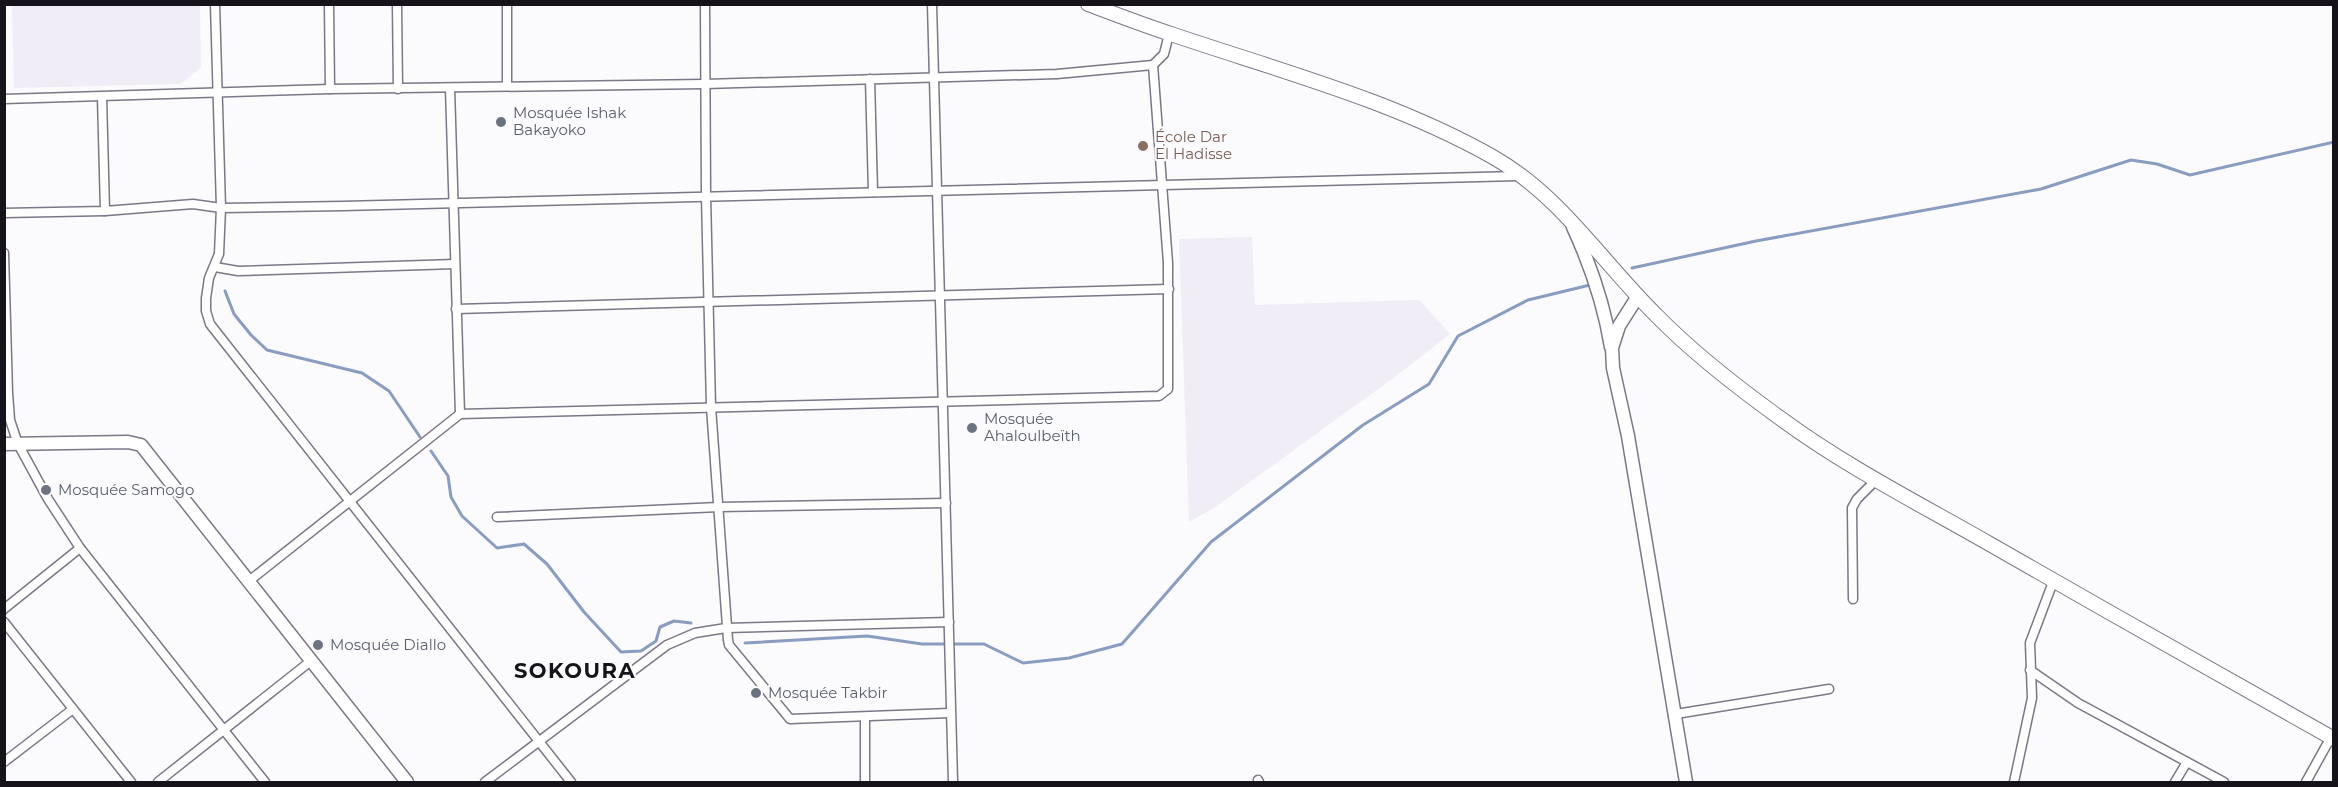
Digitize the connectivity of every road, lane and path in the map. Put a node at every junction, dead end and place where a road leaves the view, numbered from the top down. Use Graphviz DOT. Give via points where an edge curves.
graph roads {
  1 [pos="216,4"];
  2 [pos="328,4"];
  3 [pos="398,4"];
  4 [pos="507,4"];
  5 [pos="705,4"];
  6 [pos="932,4"];
  7 [pos="1088,4"];
  8 [pos="1169,34"];
  9 [pos="1153,65"];
  10 [pos="934,77"];
  11 [pos="870,79"];
  12 [pos="705,84"];
  13 [pos="507,86"];
  14 [pos="450,88"];
  15 [pos="330,89"];
  16 [pos="398,89"];
  17 [pos="218,94"];
  18 [pos="102,97"];
  19 [pos="4,99"];
  20 [pos="1522,176"];
  21 [pos="1163,184"];
  22 [pos="937,190"];
  23 [pos="873,192"];
  24 [pos="706,196"];
  25 [pos="453,202"];
  26 [pos="221,208"];
  27 [pos="105,211"];
  28 [pos="4,213"];
  29 [pos="1568,217"];
  30 [pos="4,253"];
  31 [pos="455,264"];
  32 [pos="215,267"];
  33 [pos="1169,289"];
  34 [pos="1638,296"];
  35 [pos="940,297"];
  36 [pos="708,302"];
  37 [pos="456,309"];
  38 [pos="1612,348"];
  39 [pos="943,401"];
  40 [pos="711,407"];
  41 [pos="460,414"];
  42 [pos="4,444"];
  43 [pos="18,444"];
  44 [pos="1877,479"];
  45 [pos="349,503"];
  46 [pos="946,503"];
  47 [pos="719,507"];
  48 [pos="497,517"];
  49 [pos="80,548"];
  50 [pos="249,581"];
  51 [pos="2053,582"];
  52 [pos="1853,599"];
  53 [pos="4,609"];
  54 [pos="4,622"];
  55 [pos="949,622"];
  56 [pos="726,627"];
  57 [pos="312,660"];
  58 [pos="2030,670"];
  59 [pos="1829,689"];
  60 [pos="73,709"];
  61 [pos="950,713"];
  62 [pos="1676,714"];
  63 [pos="865,717"];
  64 [pos="224,730"];
  65 [pos="2332,738"];
  66 [pos="538,741"];
  67 [pos="4,762"];
  68 [pos="2187,762"];
  69 [pos="131,783"];
  70 [pos="158,783"];
  71 [pos="265,783"];
  72 [pos="407,783"];
  73 [pos="485,783"];
  74 [pos="572,783"];
  75 [pos="865,783"];
  76 [pos="953,783"];
  77 [pos="1686,783"];
  78 [pos="2014,783"];
  79 [pos="2175,783"];
  80 [pos="2224,783"];
  81 [pos="2306,783"];
  1 -- 17 [label="street"];
  2 -- 15 [label="street"];
  3 -- 16 [label="street"];
  4 -- 13 [label="street"];
  5 -- 12 [label="street"];
  6 -- 10 [label="street"];
  7 -- 8 [label="main road"];
  8 -- 9 [label="street" via="1164,54"];
  8 -- 20 [label="main road" via="1296,74 1425,122"];
  9 -- 10 [label="street" via="1057,74"];
  9 -- 21 [label="street"];
  10 -- 11 [label="street"];
  10 -- 22 [label="street"];
  11 -- 12 [label="street"];
  11 -- 23 [label="street"];
  12 -- 13 [label="street"];
  12 -- 24 [label="street"];
  13 -- 14 [label="street"];
  14 -- 16 [label="street"];
  14 -- 25 [label="street"];
  15 -- 16 [label="street"];
  15 -- 17 [label="street"];
  17 -- 18 [label="street"];
  17 -- 26 [label="street"];
  18 -- 19 [label="street"];
  18 -- 27 [label="street"];
  20 -- 21 [label="street"];
  20 -- 29 [label="main road"];
  21 -- 22 [label="street"];
  21 -- 33 [label="street"];
  22 -- 23 [label="street"];
  22 -- 35 [label="street"];
  23 -- 24 [label="street"];
  24 -- 25 [label="street"];
  24 -- 36 [label="street"];
  25 -- 26 [label="street"];
  25 -- 31 [label="street"];
  26 -- 27 [label="street" via="193,204"];
  26 -- 32 [label="street"];
  27 -- 28 [label="street"];
  29 -- 34 [label="main road"];
  29 -- 38 [label="street" via="1605,309"];
  30 -- 43 [label="street" via="8,393 10,420"];
  31 -- 32 [label="street" via="238,271"];
  31 -- 37 [label="street"];
  32 -- 45 [label="street" via="206,298 210,324"];
  33 -- 35 [label="street"];
  33 -- 39 [label="street" via="1165,394"];
  34 -- 38 [label="street" via="1619,327"];
  34 -- 44 [label="main road" via="1697,352 1782,420"];
  35 -- 36 [label="street"];
  35 -- 39 [label="street"];
  36 -- 37 [label="street"];
  36 -- 40 [label="street"];
  37 -- 41 [label="street"];
  38 -- 62 [label="street"];
  39 -- 40 [label="street"];
  39 -- 46 [label="street"];
  40 -- 41 [label="street"];
  40 -- 47 [label="street"];
  41 -- 45 [label="street"];
  42 -- 43 [label="street"];
  43 -- 49 [label="street"];
  43 -- 50 [label="street" via="141,445"];
  44 -- 51 [label="main road"];
  44 -- 52 [label="street" via="1852,508"];
  45 -- 50 [label="street"];
  45 -- 66 [label="street"];
  46 -- 47 [label="street"];
  46 -- 55 [label="street"];
  47 -- 48 [label="street"];
  47 -- 56 [label="street"];
  49 -- 53 [label="street"];
  49 -- 64 [label="street"];
  50 -- 57 [label="street"];
  51 -- 58 [label="street" via="2030,643"];
  51 -- 65 [label="main road"];
  54 -- 60 [label="street"];
  55 -- 56 [label="street"];
  55 -- 61 [label="street"];
  56 -- 63 [label="street" via="729,645 790,719"];
  56 -- 66 [label="street" via="678,639"];
  57 -- 64 [label="street"];
  57 -- 72 [label="street"];
  58 -- 68 [label="street" via="2078,703"];
  58 -- 78 [label="street" via="2032,698"];
  59 -- 62 [label="street"];
  60 -- 67 [label="street"];
  60 -- 69 [label="street"];
  61 -- 63 [label="street"];
  61 -- 76 [label="street"];
  62 -- 77 [label="street"];
  63 -- 75 [label="street"];
  64 -- 70 [label="street"];
  64 -- 71 [label="street"];
  65 -- 81 [label="street"];
  66 -- 73 [label="street"];
  66 -- 74 [label="street"];
  68 -- 79 [label="street"];
  68 -- 80 [label="street"];
}
